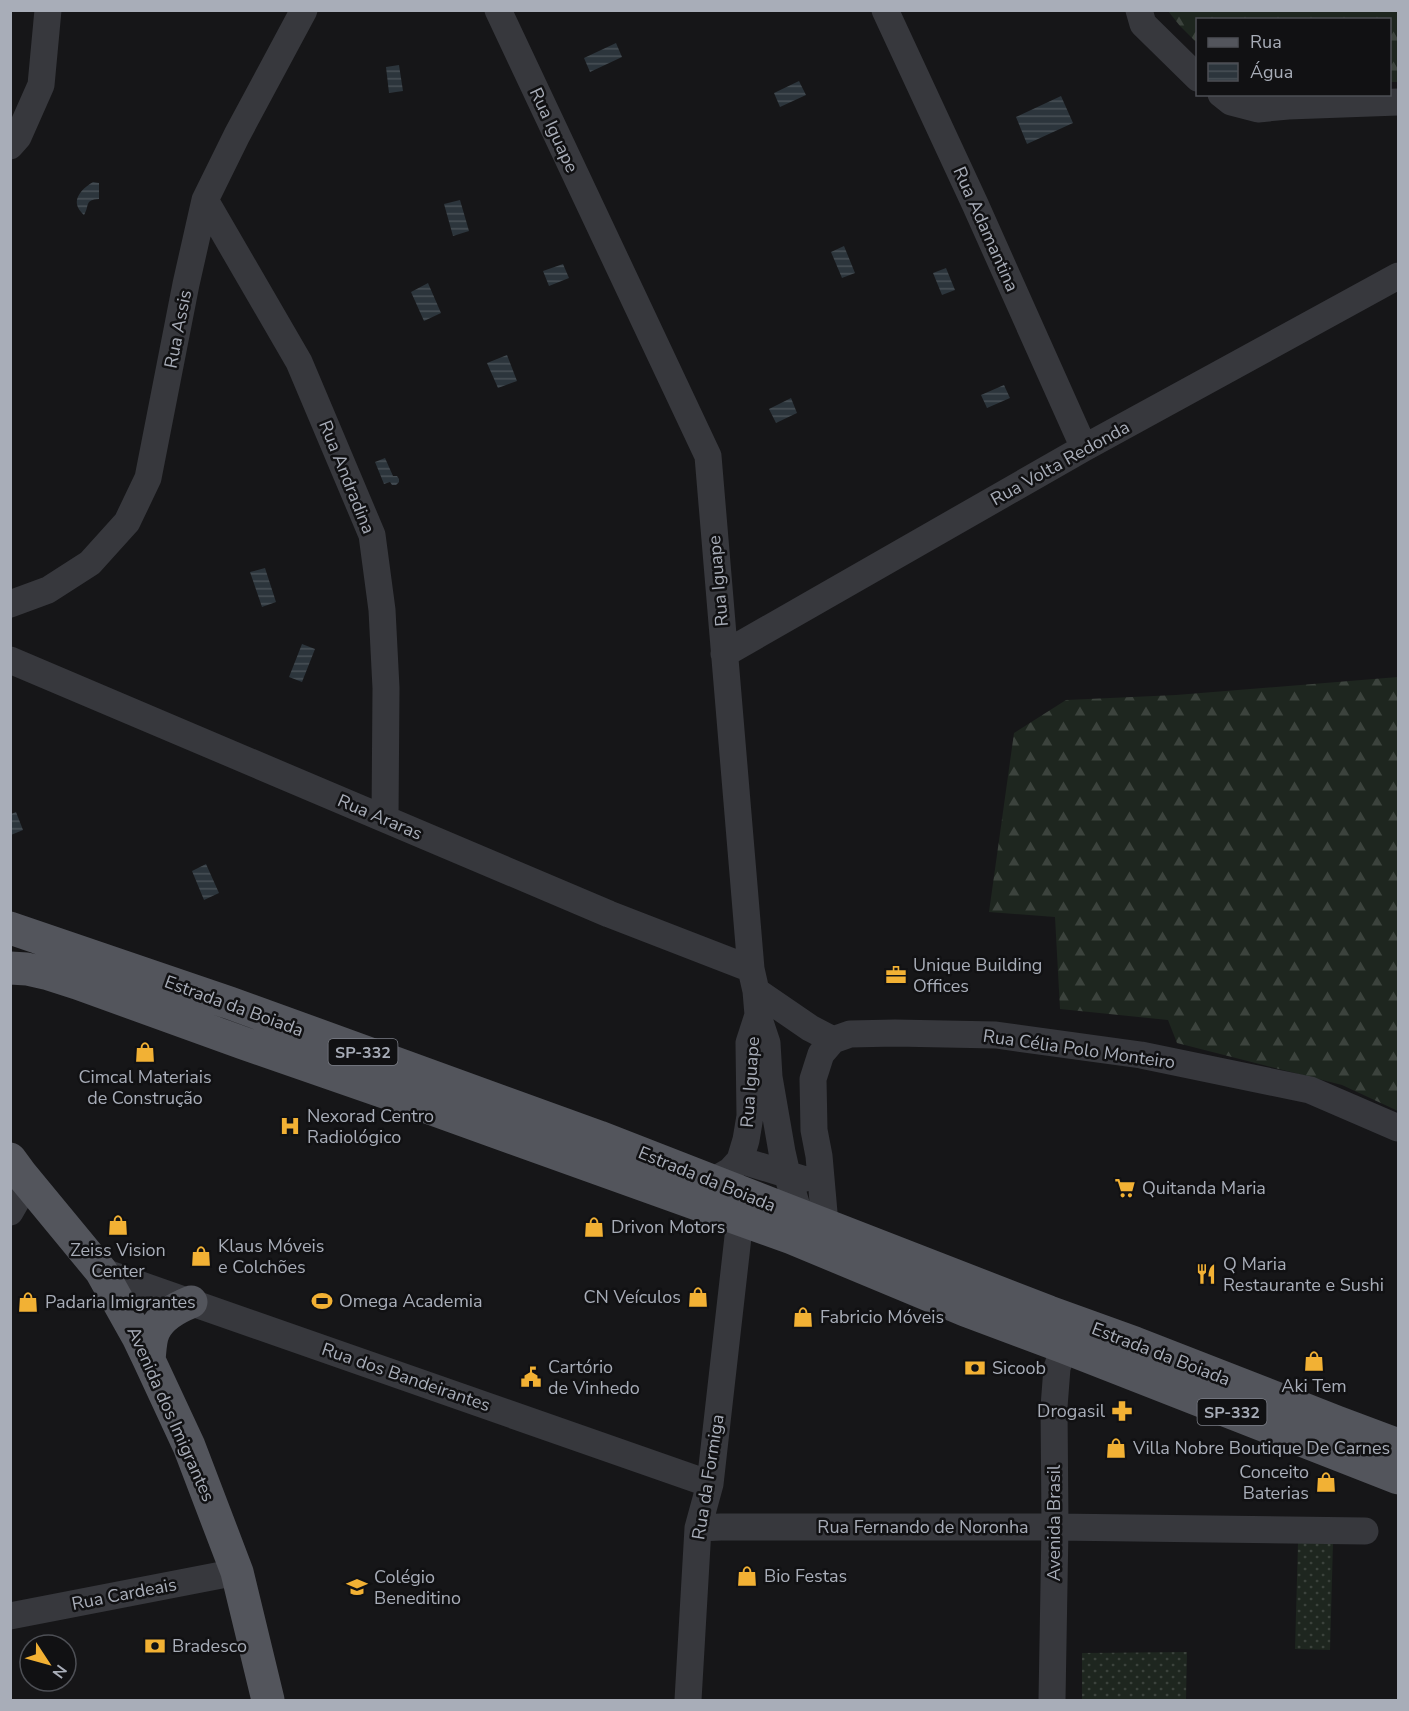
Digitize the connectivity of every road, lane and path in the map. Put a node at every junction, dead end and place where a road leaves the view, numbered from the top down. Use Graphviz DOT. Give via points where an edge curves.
graph roads {
  1 [pos="48,10"];
  2 [pos="304,10"];
  3 [pos="498,10"];
  4 [pos="885,10"];
  5 [pos="1139,10"];
  6 [pos="1196,77"];
  7 [pos="1224,96"];
  8 [pos="1398,102"];
  9 [pos="10,146"];
  10 [pos="206,200"];
  11 [pos="1398,276"];
  12 [pos="1084,448"];
  13 [pos="10,604"];
  14 [pos="724,654"];
  15 [pos="10,660"];
  16 [pos="385,819"];
  17 [pos="10,928"];
  18 [pos="10,968"];
  19 [pos="755,992"];
  20 [pos="833,1040"];
  21 [pos="1398,1128"];
  22 [pos="740,1160"];
  23 [pos="16,1166"];
  24 [pos="787,1174"];
  25 [pos="713,1181"];
  26 [pos="821,1184"];
  27 [pos="10,1212"];
  28 [pos="740,1219"];
  29 [pos="813,1220"];
  30 [pos="101,1271"];
  31 [pos="191,1302"];
  32 [pos="1068,1334"];
  33 [pos="149,1360"];
  34 [pos="1398,1445"];
  35 [pos="1398,1478"];
  36 [pos="710,1484"];
  37 [pos="1055,1527"];
  38 [pos="698,1528"];
  39 [pos="1365,1531"];
  40 [pos="237,1572"];
  41 [pos="10,1616"];
  42 [pos="268,1701"];
  43 [pos="688,1701"];
  44 [pos="1052,1701"];
  1 -- 9 [label="street" via="41,85 18,137"];
  2 -- 10 [label="street, Rua Assis"];
  3 -- 14 [label="street, Rua Iguape" via="708,456"];
  4 -- 12 [label="street, Rua Adamantina"];
  5 -- 6 [label="street" via="1143,24"];
  7 -- 8 [label="street" via="1258,109"];
  10 -- 13 [label="street, Rua Assis" via="148,478 128,522 90,563 48,590"];
  10 -- 16 [label="street, Rua Andradina" via="299,362 372,535 382,609 386,688"];
  11 -- 12 [label="street, Rua Volta Redonda"];
  12 -- 14 [label="street, Rua Volta Redonda"];
  14 -- 19 [label="street, Rua Iguape"];
  15 -- 16 [label="street, Rua Araras"];
  16 -- 19 [label="street, Rua Araras" via="609,914"];
  17 -- 25 [label="main road, Estrada da Boiada / SP-332" via="230,1003"];
  18 -- 28 [label="main road, Estrada da Boiada / SP-332" via="77,983"];
  19 -- 20 [label="street, Rua Araras"];
  19 -- 22 [label="street, Rua Iguape" via="749,1043 750,1116"];
  19 -- 24 [label="street"];
  20 -- 21 [label="street, Rua Célia Polo Monteiro" via="850,1034 996,1035 1141,1056 1310,1090"];
  20 -- 26 [label="street" via="821,1054 813,1079"];
  22 -- 24 [label="street"];
  22 -- 25 [label="street"];
  23 -- 27 [label="street" via="18,1197"];
  23 -- 30 [label="main road, Avenida dos Imigrantes"];
  24 -- 26 [label="street"];
  24 -- 29 [label="street"];
  25 -- 29 [label="main road, Estrada da Boiada / SP-332"];
  26 -- 29 [label="street"];
  28 -- 32 [label="main road, Estrada da Boiada / SP-332" via="965,1310"];
  28 -- 36 [label="street, Rua da Formiga"];
  29 -- 32 [label="main road, Estrada da Boiada / SP-332"];
  30 -- 31 [label="street, Rua dos Bandeirantes"];
  30 -- 33 [label="main road, Avenida dos Imigrantes"];
  31 -- 33 [label="main road" via="162,1320 154,1332"];
  31 -- 36 [label="street, Rua dos Bandeirantes"];
  32 -- 34 [label="main road, Estrada da Boiada / SP-332" via="1135,1343"];
  32 -- 35 [label="main road, Estrada da Boiada / SP-332"];
  32 -- 37 [label="street, Avenida Brasil" via="1057,1368 1054,1407"];
  33 -- 40 [label="main road, Avenida dos Imigrantes" via="189,1446"];
  36 -- 38 [label="street, Rua da Formiga"];
  37 -- 38 [label="street, Rua Fernando de Noronha"];
  37 -- 39 [label="street, Rua Fernando de Noronha"];
  37 -- 44 [label="street, Avenida Brasil"];
  38 -- 43 [label="street, Rua da Formiga"];
  40 -- 41 [label="street, Rua Cardeais"];
  40 -- 42 [label="main road, Avenida dos Imigrantes"];
}
